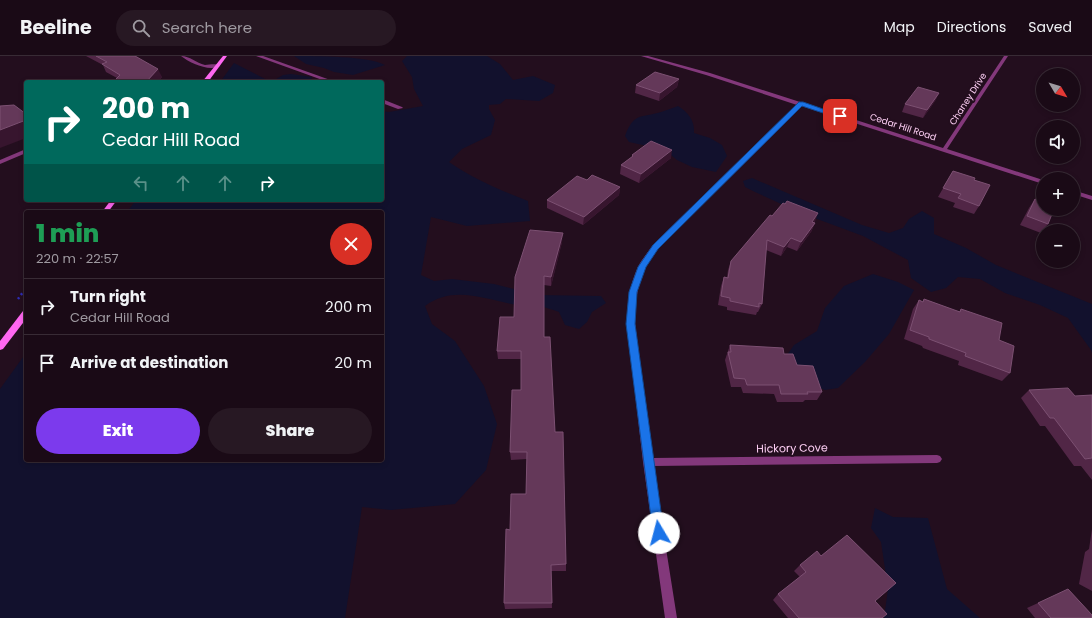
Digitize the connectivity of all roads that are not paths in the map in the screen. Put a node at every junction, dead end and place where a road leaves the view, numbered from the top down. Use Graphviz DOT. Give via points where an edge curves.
graph roads {
  1 [pos="183,56"];
  2 [pos="225,56"];
  3 [pos="258,56"];
  4 [pos="643,56"];
  5 [pos="1006,56"];
  6 [pos="218,66"];
  7 [pos="207,80"];
  8 [pos="327,80"];
  9 [pos="384,102"];
  10 [pos="801,104"];
  11 [pos="400,108"];
  12 [pos="944,150"];
  13 [pos="24,152"];
  14 [pos="0,162"];
  15 [pos="1036,180"];
  16 [pos="1080,194"];
  17 [pos="1092,198"];
  18 [pos="24,317"];
  19 [pos="0,347"];
  20 [pos="937,459"];
  21 [pos="648,462"];
  22 [pos="671,618"];
  1 -- 6 [label="street" via="203,66"];
  2 -- 6 [label="main road"];
  3 -- 8 [label="street"];
  4 -- 10 [label="street, Cedar Hill Road"];
  5 -- 12 [label="street, Chaney Drive"];
  6 -- 7 [label="main road"];
  9 -- 11 [label="street"];
  10 -- 12 [label="street, Cedar Hill Road"];
  10 -- 21 [label="street" via="655,247 636,279 631,324"];
  12 -- 15 [label="street, Cedar Hill Road"];
  13 -- 14 [label="street"];
  16 -- 17 [label="street"];
  18 -- 19 [label="main road"];
  20 -- 21 [label="street, Hickory Cove"];
  21 -- 22 [label="street"];
}
